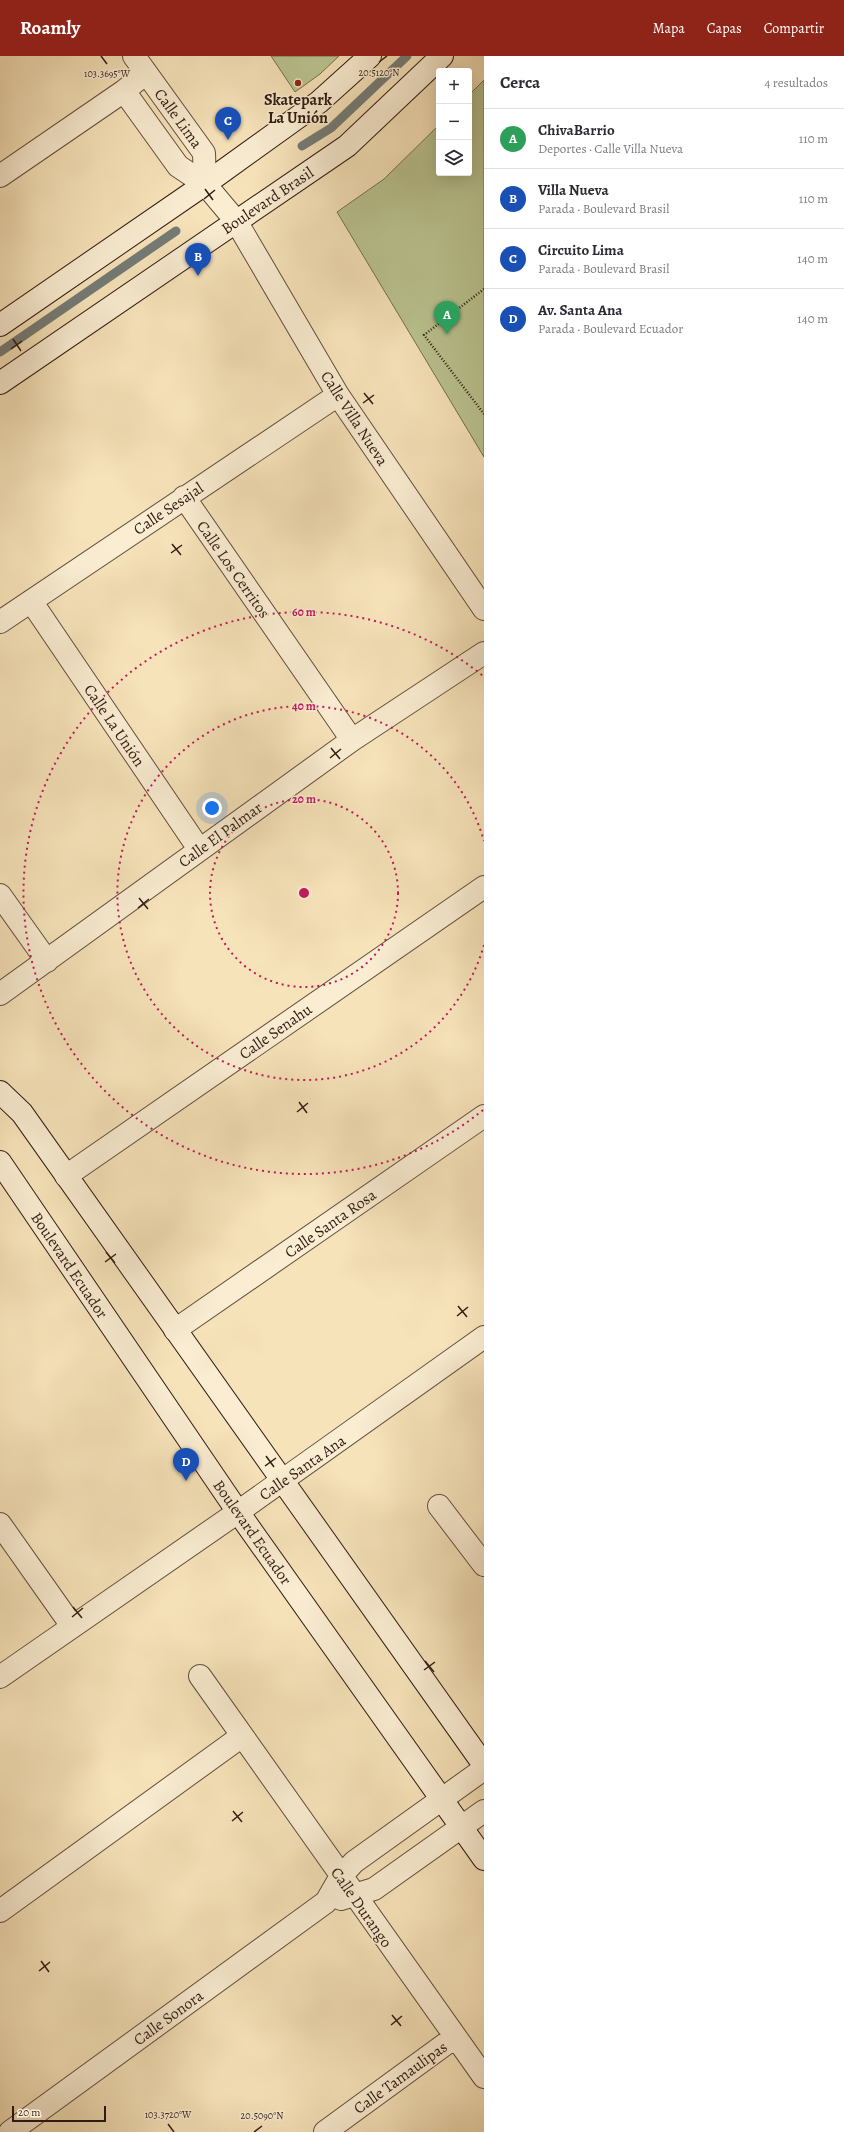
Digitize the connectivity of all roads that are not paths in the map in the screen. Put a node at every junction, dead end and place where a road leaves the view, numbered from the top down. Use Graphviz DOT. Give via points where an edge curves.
graph roads {
  1 [pos="370,56"];
  2 [pos="442,56"];
  3 [pos="140,65"];
  4 [pos="124,91"];
  5 [pos="0,176"];
  6 [pos="205,184"];
  7 [pos="236,221"];
  8 [pos="0,325"];
  9 [pos="0,383"];
  10 [pos="338,395"];
  11 [pos="184,497"];
  12 [pos="30,601"];
  13 [pos="484,609"];
  14 [pos="0,622"];
  15 [pos="484,653"];
  16 [pos="352,740"];
  17 [pos="199,849"];
  18 [pos="484,887"];
  19 [pos="0,895"];
  20 [pos="48,961"];
  21 [pos="0,994"];
  22 [pos="0,1092"];
  23 [pos="484,1116"];
  24 [pos="0,1162"];
  25 [pos="66,1176"];
  26 [pos="175,1330"];
  27 [pos="484,1338"];
  28 [pos="282,1481"];
  29 [pos="439,1506"];
  30 [pos="238,1512"];
  31 [pos="0,1524"];
  32 [pos="484,1564"];
  33 [pos="72,1626"];
  34 [pos="200,1676"];
  35 [pos="0,1677"];
  36 [pos="242,1736"];
  37 [pos="484,1765"];
  38 [pos="484,1769"];
  39 [pos="442,1799"];
  40 [pos="484,1811"];
  41 [pos="461,1827"];
  42 [pos="484,1859"];
  43 [pos="341,1876"];
  44 [pos="354,1896"];
  45 [pos="326,1902"];
  46 [pos="0,1911"];
  47 [pos="456,2037"];
  48 [pos="484,2077"];
  49 [pos="10,2132"];
  50 [pos="325,2132"];
  1 -- 6 [label="street" via="319,102"];
  2 -- 7 [label="street, Boulevard Brasil" via="347,146"];
  3 -- 4 [label="street"];
  3 -- 6 [label="street, Calle Lima" via="204,153"];
  4 -- 5 [label="street"];
  4 -- 6 [label="street, Calle Lima" via="178,166"];
  6 -- 7 [label="street, Calle Villa Nueva"];
  6 -- 8 [label="street"];
  7 -- 9 [label="street, Boulevard Brasil"];
  7 -- 10 [label="street, Calle Villa Nueva"];
  10 -- 11 [label="street, Calle Sesajal"];
  10 -- 13 [label="street, Calle Villa Nueva"];
  11 -- 12 [label="street, Calle Sesajal"];
  11 -- 16 [label="street, Calle Los Cerritos"];
  12 -- 14 [label="street, Calle Sesajal"];
  12 -- 17 [label="street, Calle La Unión"];
  15 -- 16 [label="street, Calle El Palmar"];
  16 -- 17 [label="street, Calle El Palmar"];
  17 -- 20 [label="street, Calle El Palmar"];
  18 -- 25 [label="street, Calle Senahu"];
  19 -- 20 [label="street"];
  20 -- 21 [label="street, Calle El Palmar"];
  22 -- 25 [label="street" via="22,1113"];
  23 -- 26 [label="street, Calle Santa Rosa"];
  24 -- 30 [label="street, Boulevard Ecuador"];
  25 -- 26 [label="street"];
  26 -- 28 [label="street"];
  27 -- 28 [label="street, Calle Santa Ana"];
  28 -- 30 [label="street, Calle Santa Ana"];
  28 -- 37 [label="street"];
  29 -- 32 [label="street"];
  30 -- 33 [label="street, Calle Santa Ana"];
  30 -- 39 [label="street, Boulevard Ecuador"];
  31 -- 33 [label="street"];
  33 -- 35 [label="street, Calle Santa Ana"];
  34 -- 36 [label="street, Calle Durango"];
  36 -- 43 [label="street, Calle Durango"];
  36 -- 46 [label="street"];
  38 -- 39 [label="street, Calle Sonora"];
  39 -- 41 [label="street, Boulevard Ecuador"];
  39 -- 43 [label="street, Calle Sonora" via="354,1862"];
  40 -- 41 [label="street, Calle Sonora"];
  41 -- 42 [label="street, Boulevard Ecuador"];
  41 -- 44 [label="street, Calle Sonora" via="374,1889"];
  43 -- 44 [label="street, Calle Durango"];
  43 -- 45 [label="street, Calle Sonora"];
  44 -- 45 [label="street, Calle Sonora"];
  44 -- 47 [label="street, Calle Durango"];
  45 -- 49 [label="street, Calle Sonora"];
  47 -- 48 [label="street, Calle Durango"];
  47 -- 50 [label="street, Calle Tamaulipas"];
}
